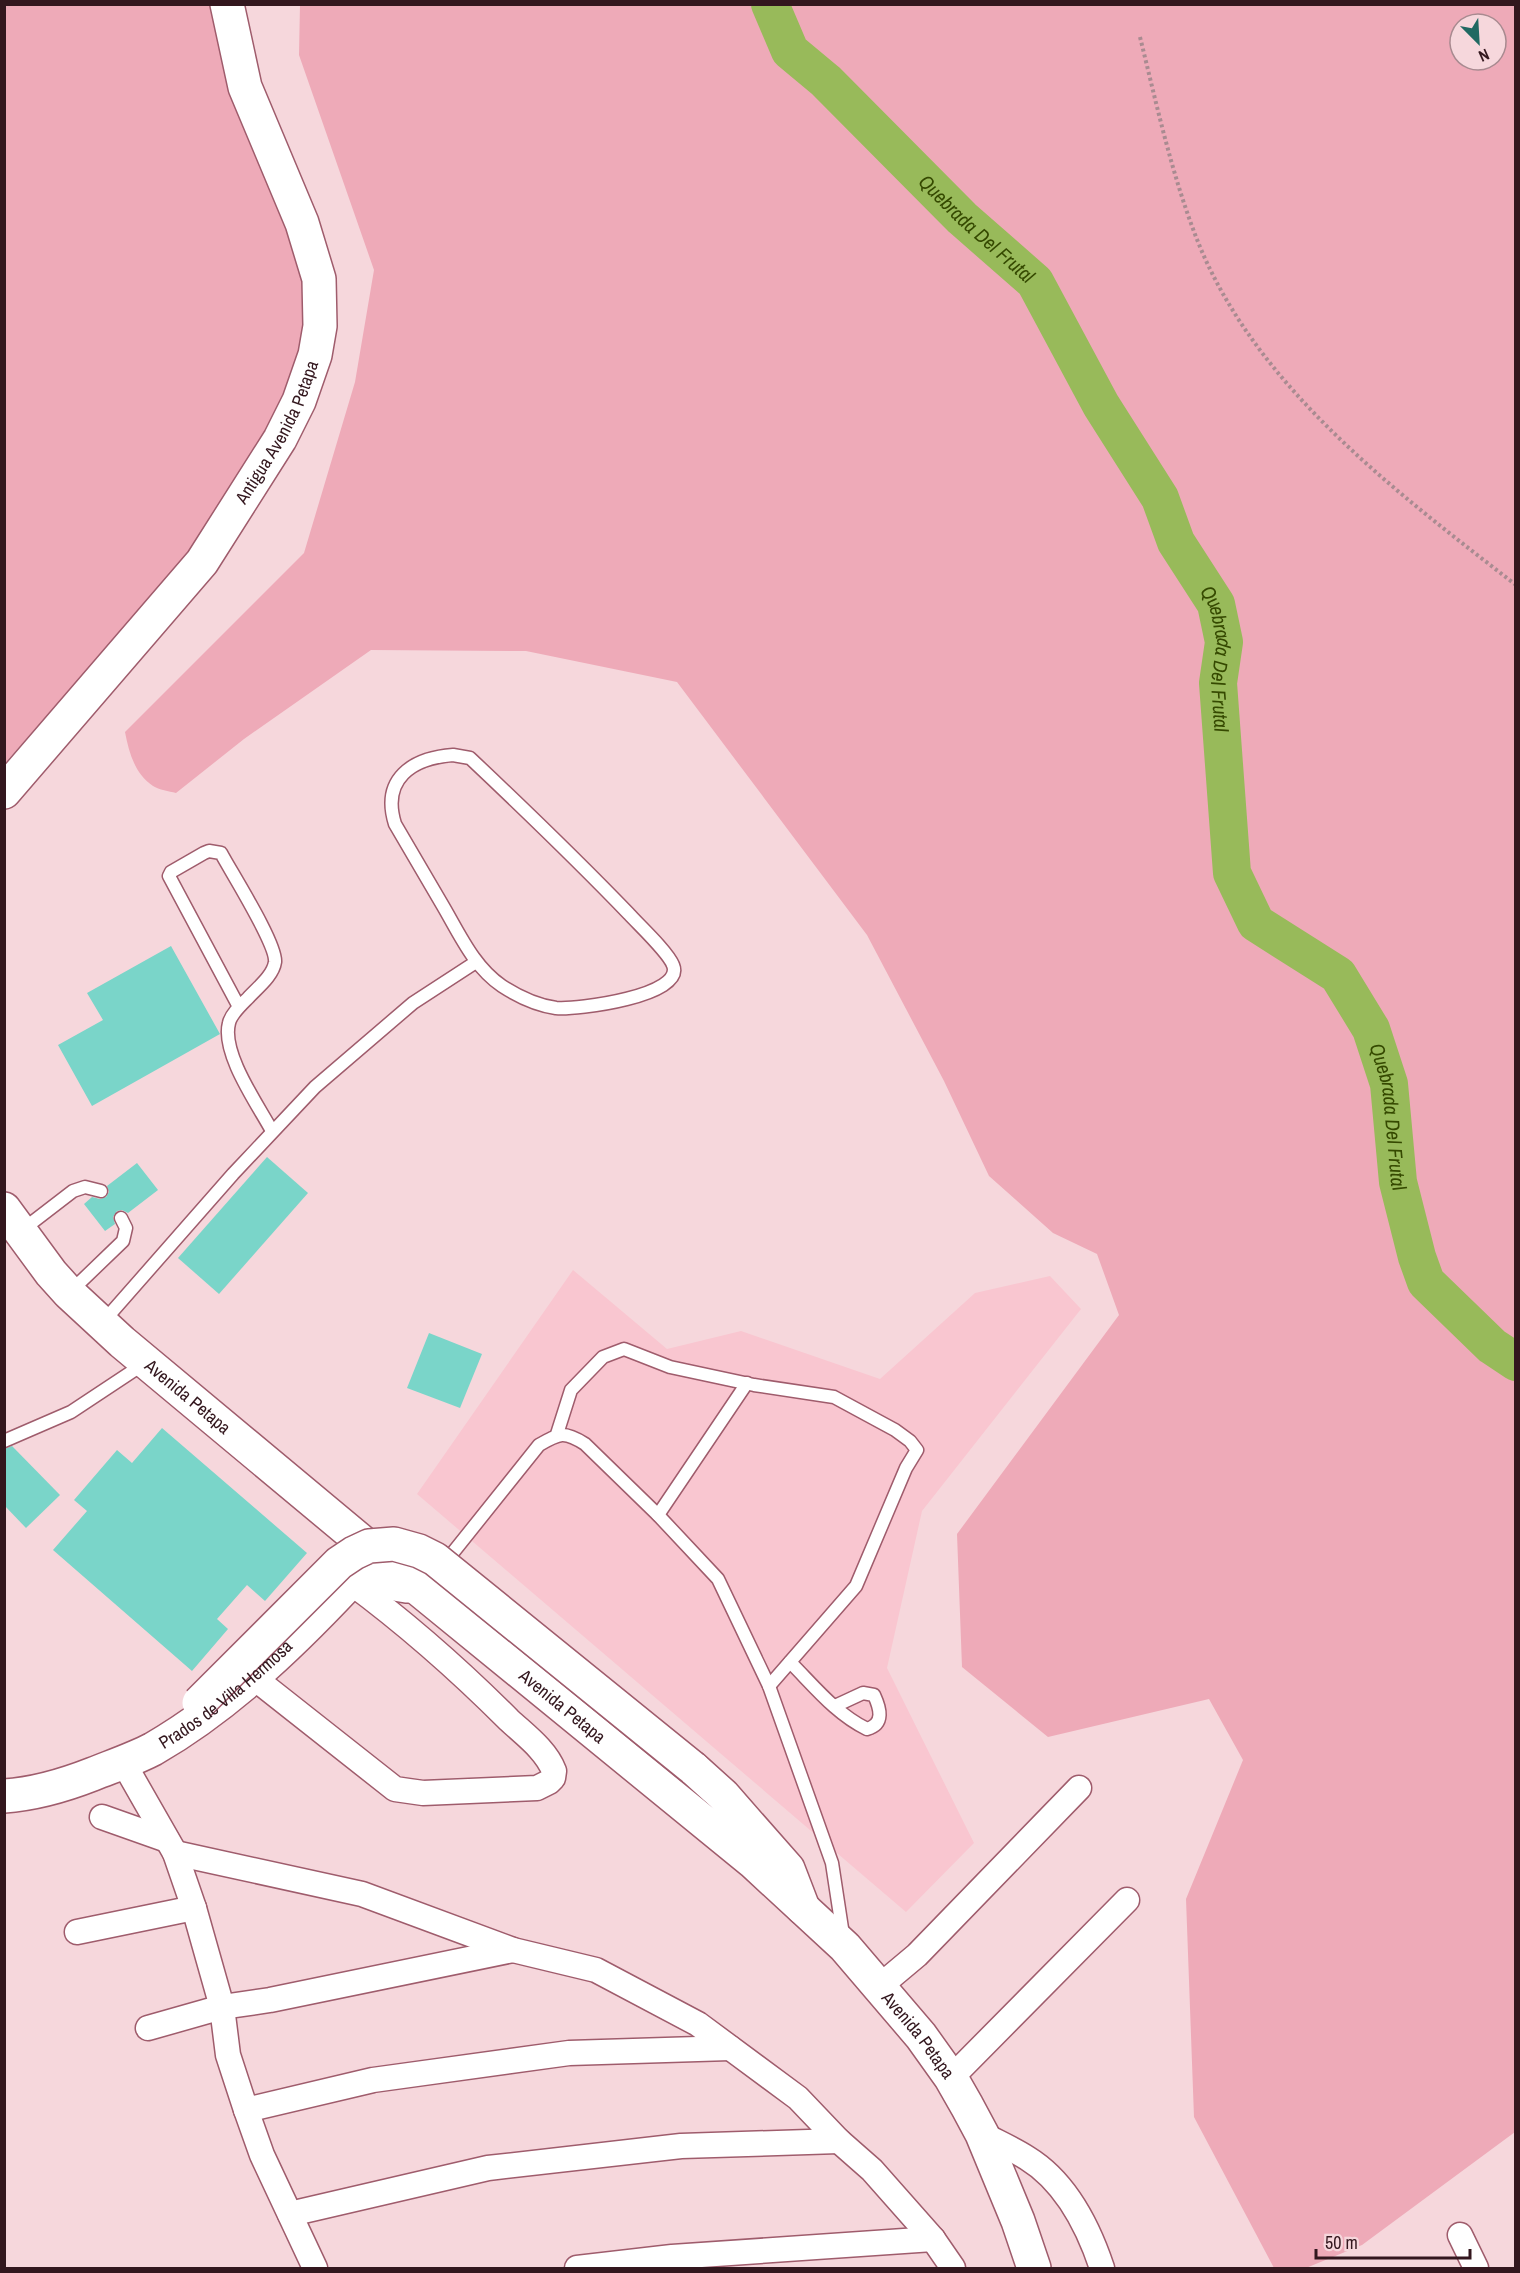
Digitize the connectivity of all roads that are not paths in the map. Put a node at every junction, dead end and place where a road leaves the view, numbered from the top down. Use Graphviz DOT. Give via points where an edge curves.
graph roads {
  1 [pos="227,4"];
  2 [pos="4,792"];
  3 [pos="476,962"];
  4 [pos="239,1007"];
  5 [pos="272,1131"];
  6 [pos="101,1191"];
  7 [pos="121,1218"];
  8 [pos="12,1221"];
  9 [pos="69,1293"];
  10 [pos="102,1323"];
  11 [pos="146,1362"];
  12 [pos="747,1383"];
  13 [pos="557,1434"];
  14 [pos="4,1441"];
  15 [pos="658,1515"];
  16 [pos="350,1582"];
  17 [pos="425,1585"];
  18 [pos="790,1662"];
  19 [pos="253,1677"];
  20 [pos="769,1686"];
  21 [pos="835,1706"];
  22 [pos="137,1756"];
  23 [pos="1079,1788"];
  24 [pos="4,1796"];
  25 [pos="102,1817"];
  26 [pos="171,1846"];
  27 [pos="1127,1900"];
  28 [pos="194,1908"];
  29 [pos="803,1908"];
  30 [pos="77,1932"];
  31 [pos="845,1947"];
  32 [pos="513,1950"];
  33 [pos="880,1986"];
  34 [pos="222,2007"];
  35 [pos="148,2028"];
  36 [pos="730,2048"];
  37 [pos="951,2078"];
  38 [pos="246,2110"];
  39 [pos="982,2134"];
  40 [pos="839,2140"];
  41 [pos="290,2214"];
  42 [pos="1460,2235"];
  43 [pos="933,2239"];
  44 [pos="315,2268"];
  45 [pos="577,2268"];
  46 [pos="953,2268"];
  47 [pos="1034,2268"];
  48 [pos="1102,2268"];
  49 [pos="1476,2268"];
  1 -- 2 [label="main road, Antigua Avenida Petapa" via="245,87 302,223 320,279 320,326 315,355 280,439 202,562"];
  3 -- 3 [label="lane" via="501,985 532,1003 558,1008 641,995 666,984 675,972 656,942 470,758 435,756 411,767 397,781 392,813"];
  3 -- 5 [label="lane" via="413,1003 315,1087"];
  4 -- 4 [label="lane" via="271,973 276,960 269,940 220,853 209,850 169,876"];
  4 -- 5 [label="lane" via="229,1022 229,1047"];
  5 -- 10 [label="lane"];
  6 -- 8 [label="lane" via="85,1187 73,1191"];
  7 -- 9 [label="lane" via="126,1228 123,1241"];
  8 -- 9 [label="main road, Avenida Petapa"];
  9 -- 10 [label="main road, Avenida Petapa"];
  10 -- 11 [label="main road, Avenida Petapa"];
  11 -- 14 [label="lane" via="71,1412"];
  11 -- 17 [label="main road, Avenida Petapa"];
  12 -- 13 [label="lane" via="670,1367 624,1349 603,1357 571,1390"];
  12 -- 15 [label="lane"];
  12 -- 18 [label="lane" via="834,1397 896,1430 917,1450 856,1586"];
  13 -- 15 [label="lane" via="570,1435 585,1444"];
  13 -- 17 [label="lane" via="539,1445"];
  15 -- 20 [label="lane" via="718,1579"];
  16 -- 17 [label="main road, Prados de Villa Hermosa" via="369,1567 394,1583"];
  16 -- 19 [label="main road, Prados de Villa Hermosa"];
  16 -- 19 [label="street" via="463,1674 542,1752 554,1771 546,1785 524,1790 423,1793 395,1789"];
  17 -- 29 [label="main road, Avenida Petapa"];
  18 -- 20 [label="lane"];
  18 -- 21 [label="lane"];
  19 -- 22 [label="main road, Prados de Villa Hermosa" via="197,1722"];
  20 -- 31 [label="lane" via="832,1863"];
  22 -- 24 [label="main road, Prados de Villa Hermosa" via="66,1784"];
  22 -- 26 [label="street"];
  22 -- 29 [label="main road, bridge" via="200,1703 339,1563 369,1546 394,1544 435,1559 693,1768 723,1795 788,1869"];
  23 -- 33 [label="street" via="917,1954"];
  25 -- 26 [label="street"];
  26 -- 28 [label="street"];
  26 -- 32 [label="street" via="362,1894"];
  27 -- 37 [label="street"];
  28 -- 30 [label="street"];
  28 -- 34 [label="street"];
  29 -- 31 [label="main road, Avenida Petapa"];
  31 -- 33 [label="main road, Avenida Petapa"];
  32 -- 34 [label="street"];
  32 -- 36 [label="street" via="596,1970 698,2024"];
  33 -- 37 [label="main road, Avenida Petapa"];
  34 -- 35 [label="street"];
  34 -- 38 [label="street" via="228,2055"];
  36 -- 38 [label="street" via="569,2053 373,2080"];
  36 -- 40 [label="street" via="798,2098"];
  37 -- 39 [label="main road, Avenida Petapa"];
  38 -- 41 [label="street" via="262,2156"];
  39 -- 47 [label="main road, Avenida Petapa"];
  39 -- 48 [label="street" via="1029,2158 1057,2182 1076,2210"];
  40 -- 41 [label="street" via="681,2146 488,2168"];
  40 -- 43 [label="street" via="872,2170"];
  41 -- 44 [label="street"];
  42 -- 49 [label="street"];
  43 -- 45 [label="street" via="672,2257"];
  43 -- 46 [label="street"];
}
